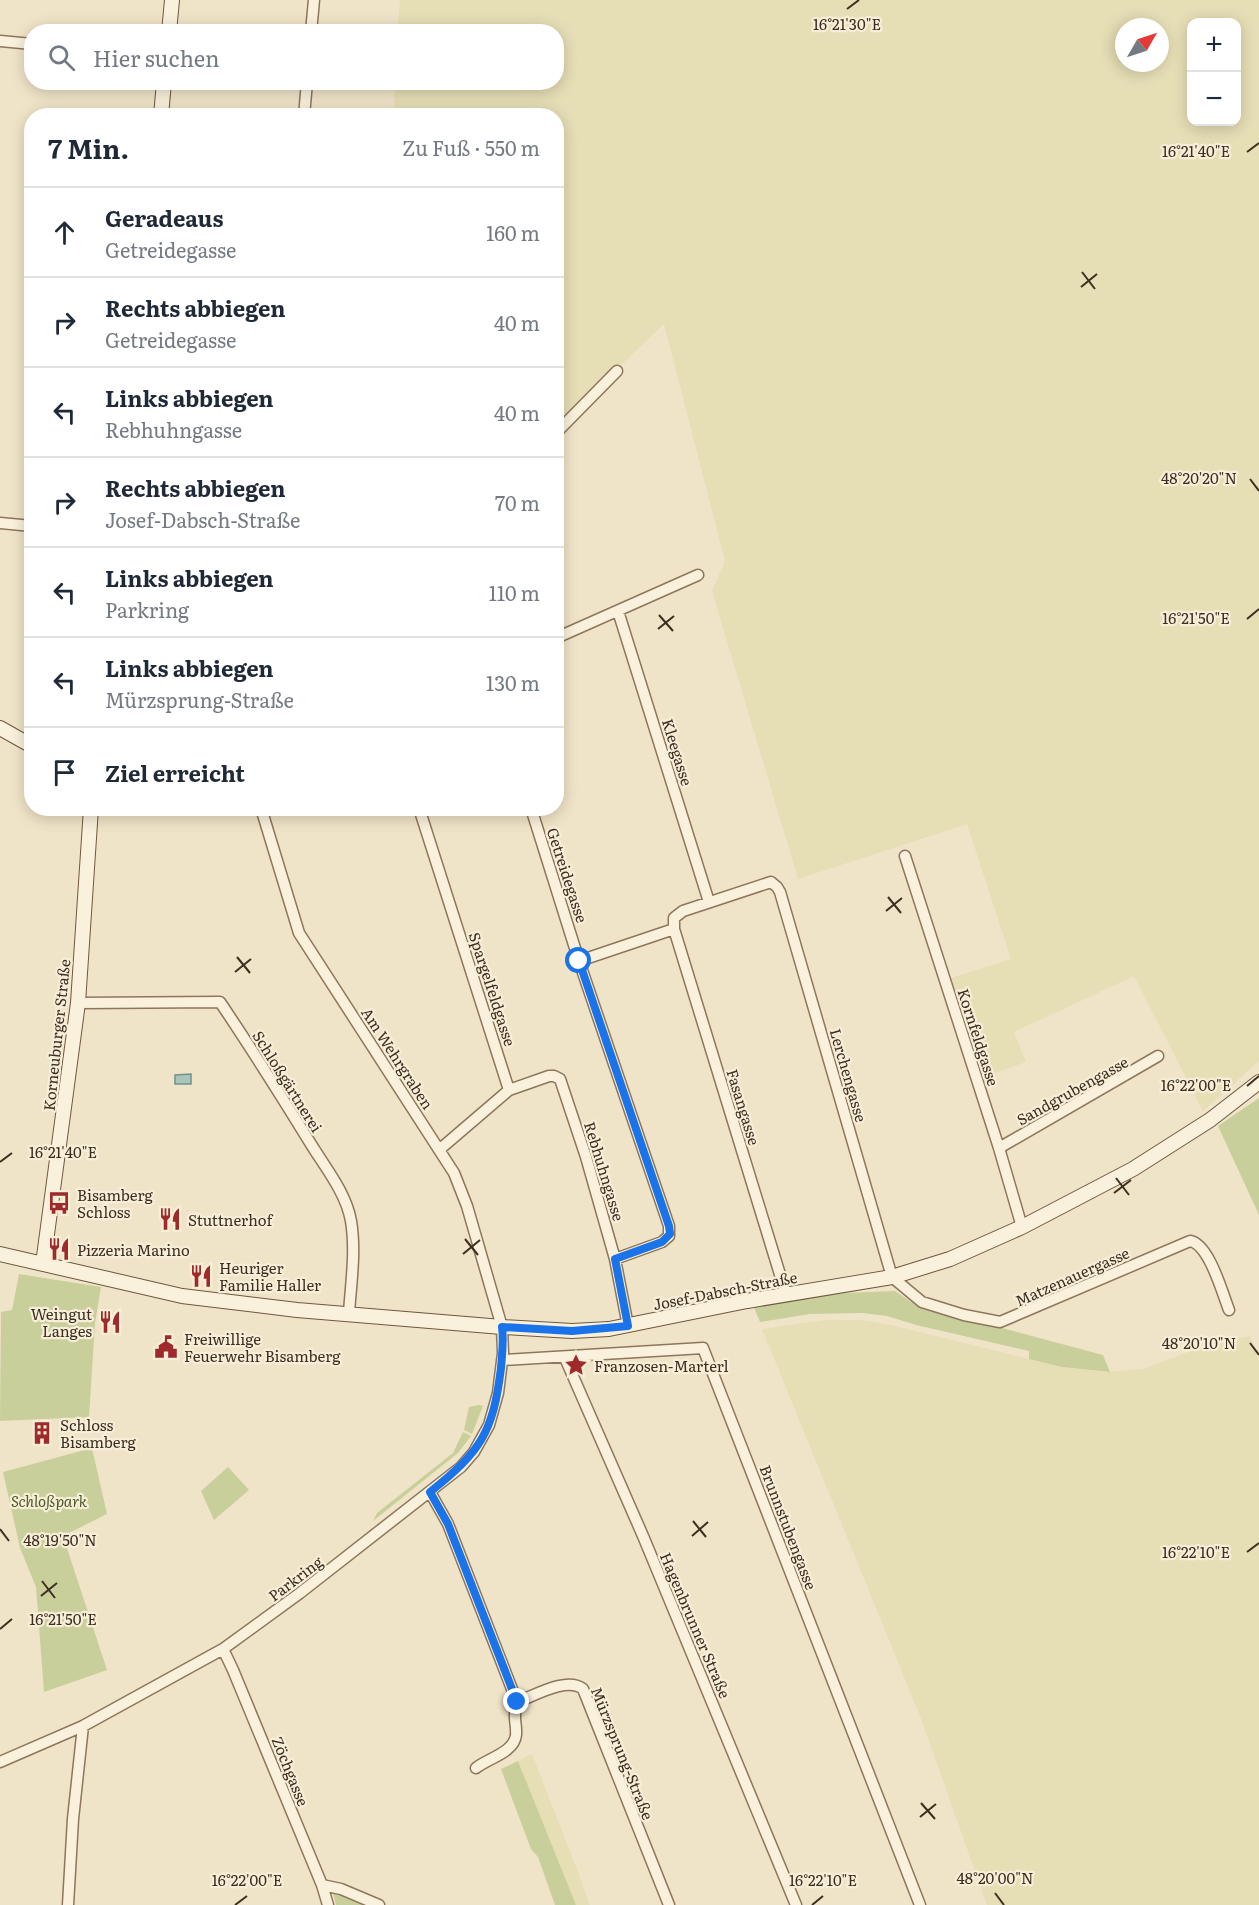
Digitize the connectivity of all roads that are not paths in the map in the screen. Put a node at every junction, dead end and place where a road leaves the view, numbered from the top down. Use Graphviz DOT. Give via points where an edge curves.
graph roads {
  1 [pos="172,0"];
  2 [pos="314,0"];
  3 [pos="170,24"];
  4 [pos="312,24"];
  5 [pos="0,41"];
  6 [pos="24,43"];
  7 [pos="163,90"];
  8 [pos="306,90"];
  9 [pos="162,108"];
  10 [pos="305,108"];
  11 [pos="617,371"];
  12 [pos="564,425"];
  13 [pos="0,523"];
  14 [pos="24,525"];
  15 [pos="698,574"];
  16 [pos="618,611"];
  17 [pos="564,635"];
  18 [pos="0,728"];
  19 [pos="24,742"];
  20 [pos="90,816"];
  21 [pos="263,816"];
  22 [pos="422,816"];
  23 [pos="534,816"];
  24 [pos="905,856"];
  25 [pos="709,902"];
  26 [pos="674,929"];
  27 [pos="579,961"];
  28 [pos="78,1004"];
  29 [pos="1158,1056"];
  30 [pos="1259,1082"];
  31 [pos="509,1090"];
  32 [pos="999,1148"];
  33 [pos="439,1150"];
  34 [pos="1022,1227"];
  35 [pos="0,1254"];
  36 [pos="615,1259"];
  37 [pos="43,1264"];
  38 [pos="892,1276"];
  39 [pos="786,1294"];
  40 [pos="1229,1310"];
  41 [pos="349,1313"];
  42 [pos="628,1326"];
  43 [pos="502,1327"];
  44 [pos="565,1358"];
  45 [pos="502,1360"];
  46 [pos="430,1492"];
  47 [pos="223,1649"];
  48 [pos="517,1702"];
  49 [pos="83,1726"];
  50 [pos="0,1761"];
  51 [pos="476,1768"];
  52 [pos="322,1885"];
  53 [pos="68,1905"];
  54 [pos="328,1905"];
  55 [pos="379,1905"];
  56 [pos="669,1905"];
  57 [pos="796,1905"];
  58 [pos="920,1905"];
  1 -- 3 [label="main road"];
  2 -- 4 [label="street"];
  5 -- 6 [label="street"];
  7 -- 9 [label="main road"];
  8 -- 10 [label="street"];
  11 -- 12 [label="street"];
  13 -- 14 [label="street"];
  15 -- 16 [label="street"];
  16 -- 17 [label="street"];
  16 -- 25 [label="street, Kleegasse"];
  18 -- 19 [label="main road"];
  20 -- 28 [label="main road, Korneuburger Straße"];
  21 -- 33 [label="street, Am Wehrgraben" via="299,933"];
  22 -- 31 [label="street, Spargelfeldgasse"];
  23 -- 27 [label="street, Getreidegasse"];
  24 -- 32 [label="street, Kornfeldgasse"];
  25 -- 26 [label="street" via="677,915"];
  25 -- 38 [label="street, Lerchengasse" via="768,882 780,892"];
  26 -- 27 [label="street"];
  26 -- 39 [label="street, Fasangasse"];
  27 -- 36 [label="street, Getreidegasse" via="669,1230 669,1236 662,1242"];
  28 -- 37 [label="main road, Korneuburger Straße"];
  28 -- 41 [label="street, Schloßgärtnerei" via="220,1002 345,1202 351,1220 353,1251"];
  29 -- 32 [label="street, Sandgrubengasse"];
  30 -- 34 [label="main road, Josef-Dabsch-Straße" via="1160,1152"];
  31 -- 33 [label="street"];
  31 -- 36 [label="street, Rebhuhngasse" via="549,1076 560,1079"];
  32 -- 34 [label="street, Kornfeldgasse"];
  33 -- 43 [label="street, Am Wehrgraben" via="460,1186"];
  34 -- 38 [label="main road, Josef-Dabsch-Straße" via="950,1259"];
  35 -- 37 [label="main road, Josef-Dabsch-Straße"];
  36 -- 42 [label="street, Rebhuhngasse"];
  37 -- 41 [label="main road, Josef-Dabsch-Straße" via="182,1296"];
  38 -- 39 [label="main road, Josef-Dabsch-Straße"];
  38 -- 40 [label="street, Matzenauergasse" via="922,1302 1000,1322 1190,1241 1200,1245 1206,1254"];
  39 -- 42 [label="main road, Josef-Dabsch-Straße"];
  41 -- 43 [label="main road, Josef-Dabsch-Straße"];
  42 -- 43 [label="main road, Josef-Dabsch-Straße" via="572,1331"];
  43 -- 45 [label="street, Parkring"];
  44 -- 45 [label="street, Brunnstubengasse"];
  44 -- 57 [label="street, Hagenbrunner Straße"];
  44 -- 58 [label="street, Brunnstubengasse" via="704,1348"];
  45 -- 46 [label="street, Parkring" via="496,1402 485,1434 468,1460"];
  46 -- 47 [label="street, Parkring"];
  46 -- 48 [label="street" via="448,1524"];
  47 -- 49 [label="street, Parkring"];
  47 -- 52 [label="street, Zöchgasse"];
  48 -- 51 [label="street" via="513,1744"];
  48 -- 56 [label="street, Mürzsprung-Straße" via="566,1684 583,1689"];
  49 -- 50 [label="street, Parkring"];
  49 -- 53 [label="street"];
  52 -- 54 [label="street, Zöchgasse"];
  52 -- 55 [label="street"];
}
